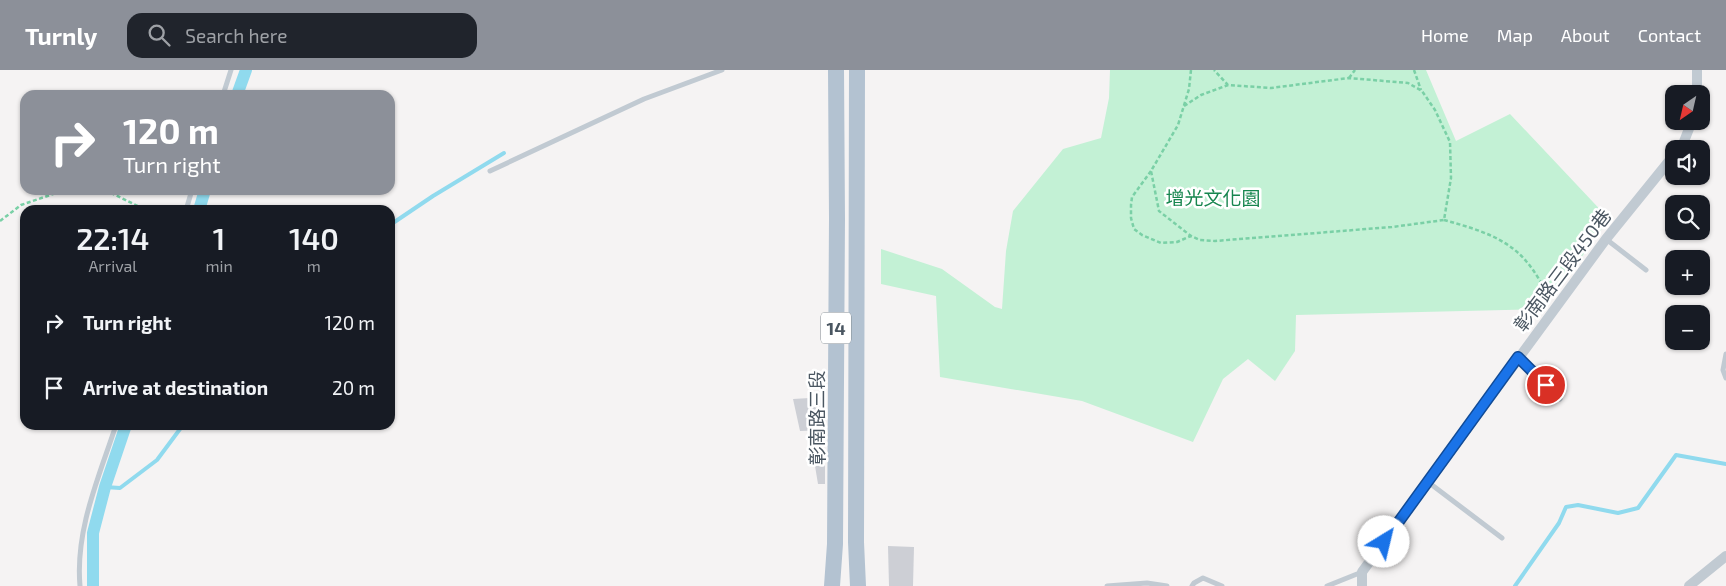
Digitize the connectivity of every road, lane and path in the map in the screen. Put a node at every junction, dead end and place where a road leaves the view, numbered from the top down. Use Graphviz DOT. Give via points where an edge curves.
graph roads {
  1 [pos="231,70"];
  2 [pos="722,70"];
  3 [pos="836,70"];
  4 [pos="857,70"];
  5 [pos="1191,70"];
  6 [pos="1214,70"];
  7 [pos="1355,70"];
  8 [pos="1414,70"];
  9 [pos="1697,70"];
  10 [pos="1350,78"];
  11 [pos="1228,85"];
  12 [pos="1697,85"];
  13 [pos="225,90"];
  14 [pos="1422,91"];
  15 [pos="1184,106"];
  16 [pos="1665,166"];
  17 [pos="490,171"];
  18 [pos="1151,171"];
  19 [pos="50,195"];
  20 [pos="115,195"];
  21 [pos="21,205"];
  22 [pos="136,205"];
  23 [pos="20,206"];
  24 [pos="1444,220"];
  25 [pos="0,221"];
  26 [pos="1191,236"];
  27 [pos="1606,239"];
  28 [pos="1646,270"];
  29 [pos="1557,305"];
  30 [pos="1726,354"];
  31 [pos="1518,357"];
  32 [pos="1726,378"];
  33 [pos="1560,399"];
  34 [pos="114,430"];
  35 [pos="1428,481"];
  36 [pos="1502,538"];
  37 [pos="856,542"];
  38 [pos="1726,556"];
  39 [pos="1362,572"];
  40 [pos="80,586"];
  41 [pos="832,586"];
  42 [pos="858,586"];
  43 [pos="865,586"];
  44 [pos="1107,586"];
  45 [pos="1167,586"];
  46 [pos="1192,586"];
  47 [pos="1222,586"];
  48 [pos="1327,586"];
  49 [pos="1362,586"];
  50 [pos="1690,586"];
  1 -- 13 [label="lane"];
  2 -- 17 [label="lane" via="644,99"];
  3 -- 41 [label="main road, 彰南路三段 / 14" via="835,544"];
  4 -- 37 [label="main road, 14"];
  5 -- 15 [label="path"];
  6 -- 11 [label="path"];
  7 -- 10 [label="path"];
  8 -- 14 [label="path"];
  9 -- 12 [label="street"];
  10 -- 11 [label="path" via="1271,88"];
  10 -- 14 [label="path" via="1408,83"];
  11 -- 15 [label="path" via="1201,95"];
  14 -- 24 [label="path" via="1450,142 1451,178"];
  15 -- 18 [label="path" via="1178,125"];
  16 -- 27 [label="street, 彰南路三段450巷"];
  18 -- 26 [label="path" via="1159,211"];
  18 -- 26 [label="path" via="1132,197 1134,228 1161,243 1177,242"];
  19 -- 21 [label="path"];
  20 -- 22 [label="path"];
  23 -- 25 [label="path"];
  24 -- 26 [label="path" via="1215,241"];
  24 -- 29 [label="path" via="1480,230 1508,246 1526,260"];
  27 -- 28 [label="lane"];
  27 -- 29 [label="street, 彰南路三段450巷"];
  29 -- 31 [label="street, 彰南路三段450巷"];
  30 -- 32 [label="lane" via="1723,370"];
  31 -- 33 [label="lane"];
  31 -- 35 [label="street, 彰南路三段450巷"];
  34 -- 40 [label="lane" via="84,522 78,565"];
  35 -- 36 [label="lane"];
  35 -- 39 [label="street, 彰南路三段450巷"];
  37 -- 42 [label="main road, 14"];
  37 -- 43 [label="main road"];
  38 -- 50 [label="street"];
  39 -- 48 [label="lane"];
  39 -- 49 [label="street"];
  44 -- 45 [label="lane" via="1147,583"];
  46 -- 47 [label="lane" via="1203,578"];
}
